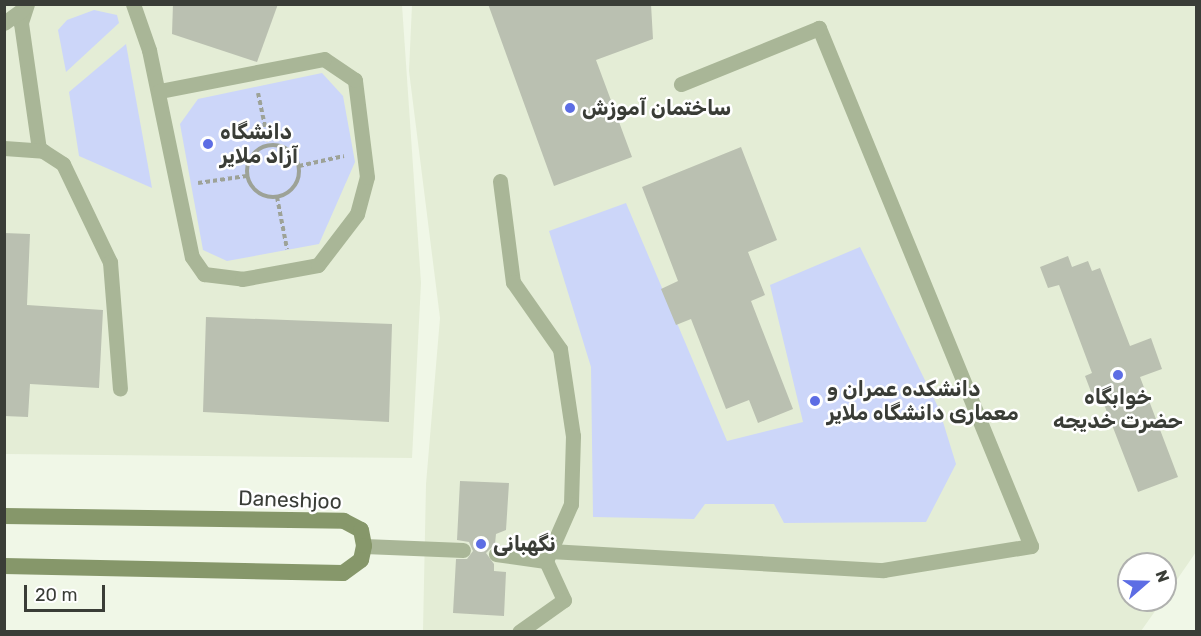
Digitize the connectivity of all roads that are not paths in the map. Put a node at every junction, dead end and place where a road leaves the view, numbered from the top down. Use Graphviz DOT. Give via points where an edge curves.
graph roads {
  1 [pos="134,4"];
  2 [pos="4,7"];
  3 [pos="25,7"];
  4 [pos="4,23"];
  5 [pos="681,84"];
  6 [pos="159,90"];
  7 [pos="4,148"];
  8 [pos="39,150"];
  9 [pos="500,181"];
  10 [pos="120,389"];
  11 [pos="4,516"];
  12 [pos="364,546"];
  13 [pos="463,550"];
  14 [pos="496,554"];
  15 [pos="548,556"];
  16 [pos="4,566"];
  17 [pos="519,632"];
  1 -- 6 [label="lane"];
  2 -- 3 [label="lane"];
  3 -- 4 [label="lane"];
  3 -- 8 [label="lane" via="21,23"];
  5 -- 15 [label="lane" via="819,28 1030,546 883,570"];
  6 -- 6 [label="lane" via="192,257 204,274 242,279 318,265 357,214 367,177 355,81 324,59"];
  7 -- 8 [label="lane"];
  8 -- 10 [label="lane" via="63,164 110,262"];
  9 -- 15 [label="lane" via="513,282 560,348 573,436 572,504"];
  11 -- 12 [label="main road, Daneshjoo" via="344,521 361,530"];
  12 -- 13 [label="lane"];
  12 -- 16 [label="main road" via="362,560 343,573"];
  14 -- 15 [label="lane"];
  15 -- 17 [label="lane" via="564,600"];
}
